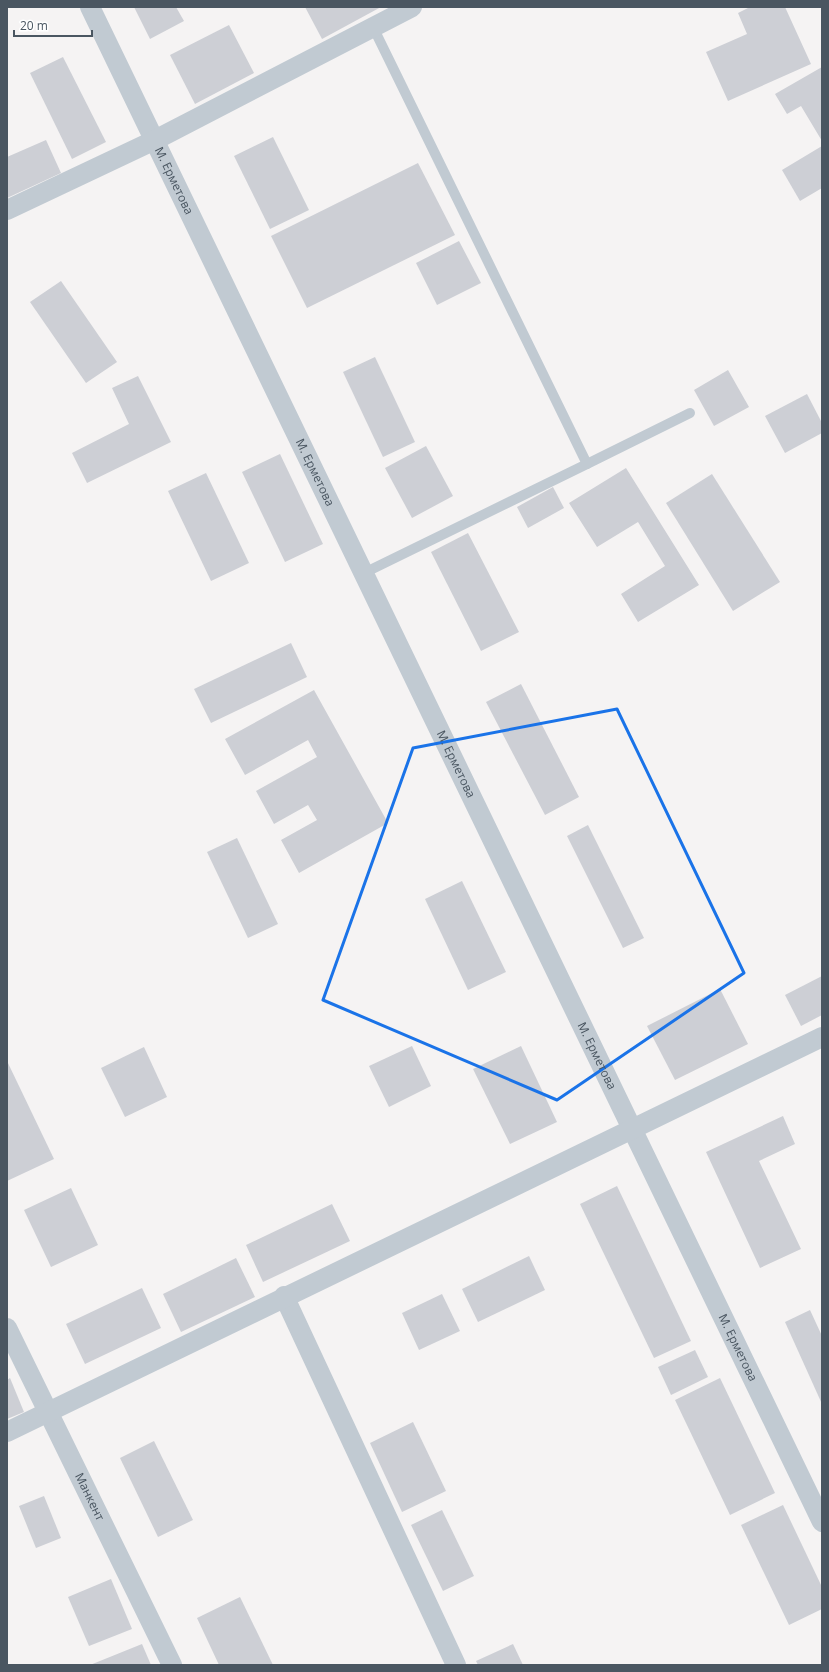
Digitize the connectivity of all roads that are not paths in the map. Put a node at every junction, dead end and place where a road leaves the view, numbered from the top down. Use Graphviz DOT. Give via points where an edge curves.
graph roads {
  1 [pos="90,7"];
  2 [pos="412,7"];
  3 [pos="373,27"];
  4 [pos="155,140"];
  5 [pos="7,210"];
  6 [pos="690,413"];
  7 [pos="587,464"];
  8 [pos="364,573"];
  9 [pos="822,1037"];
  10 [pos="632,1130"];
  11 [pos="284,1296"];
  12 [pos="7,1328"];
  13 [pos="48,1412"];
  14 [pos="7,1432"];
  15 [pos="822,1522"];
  16 [pos="172,1665"];
  17 [pos="456,1665"];
  1 -- 4 [label="street, М. Ерметова"];
  2 -- 3 [label="street"];
  3 -- 4 [label="street"];
  3 -- 7 [label="lane"];
  4 -- 5 [label="street"];
  4 -- 8 [label="street, М. Ерметова"];
  6 -- 7 [label="lane"];
  7 -- 8 [label="lane"];
  8 -- 10 [label="street, М. Ерметова"];
  9 -- 10 [label="street"];
  10 -- 11 [label="street"];
  10 -- 15 [label="street, М. Ерметова"];
  11 -- 13 [label="street"];
  11 -- 17 [label="street"];
  12 -- 13 [label="street, Манкент"];
  13 -- 14 [label="street"];
  13 -- 16 [label="street, Манкент"];
}
